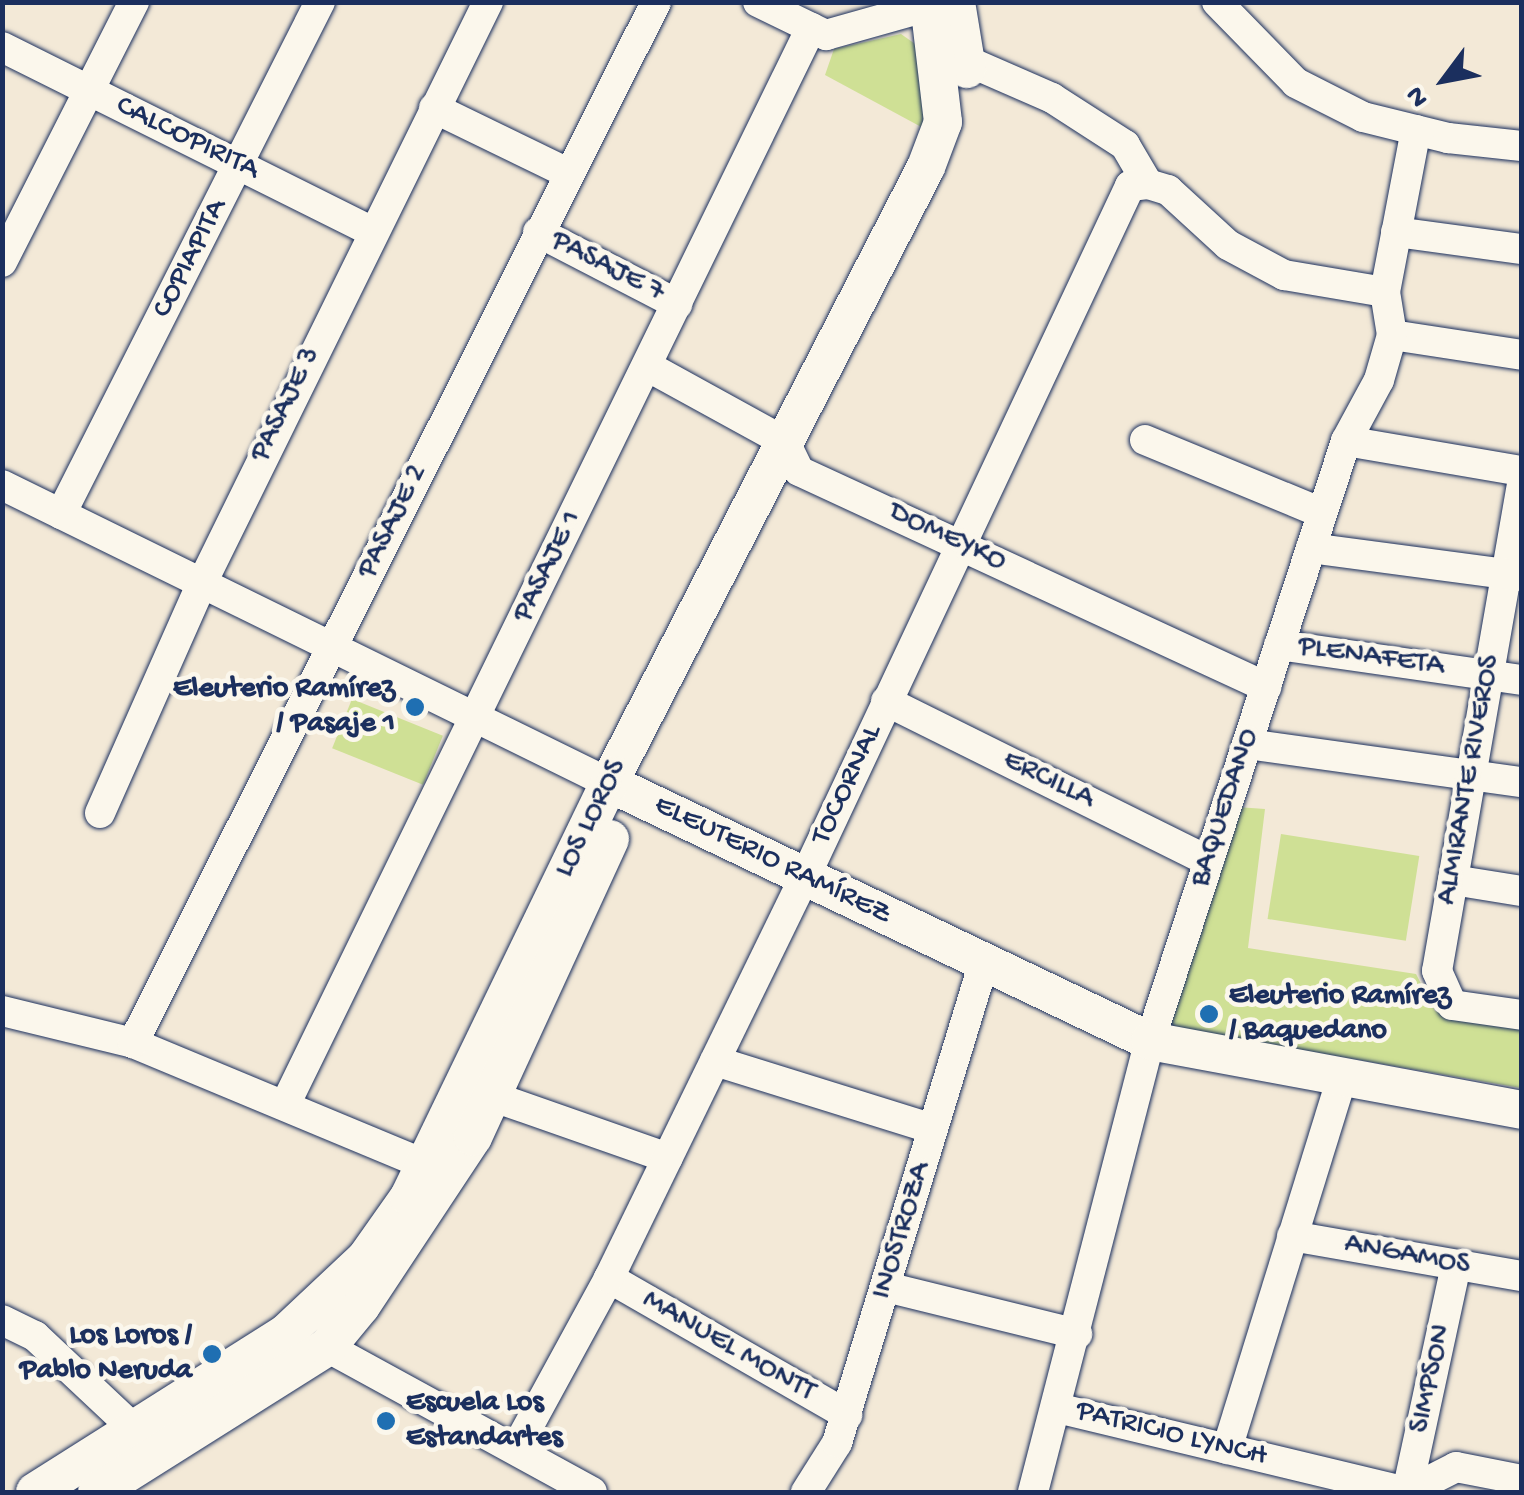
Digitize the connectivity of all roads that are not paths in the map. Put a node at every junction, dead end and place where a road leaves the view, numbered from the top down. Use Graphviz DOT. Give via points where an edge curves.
graph roads {
  1 [pos="134,2"];
  2 [pos="320,2"];
  3 [pos="488,2"];
  4 [pos="656,2"];
  5 [pos="758,2"];
  6 [pos="1217,2"];
  7 [pos="938,4"];
  8 [pos="811,28"];
  9 [pos="2,47"];
  10 [pos="965,60"];
  11 [pos="89,90"];
  12 [pos="434,108"];
  13 [pos="1416,130"];
  14 [pos="1522,146"];
  15 [pos="239,164"];
  16 [pos="568,174"];
  17 [pos="1148,184"];
  18 [pos="14,209"];
  19 [pos="371,230"];
  20 [pos="538,232"];
  21 [pos="1396,232"];
  22 [pos="1522,249"];
  23 [pos="2,262"];
  24 [pos="1385,292"];
  25 [pos="677,304"];
  26 [pos="1392,335"];
  27 [pos="1522,355"];
  28 [pos="647,366"];
  29 [pos="1144,440"];
  30 [pos="1346,441"];
  31 [pos="792,457"];
  32 [pos="1522,471"];
  33 [pos="1522,484"];
  34 [pos="2,486"];
  35 [pos="1322,513"];
  36 [pos="61,514"];
  37 [pos="963,544"];
  38 [pos="1311,548"];
  39 [pos="1514,575"];
  40 [pos="202,583"];
  41 [pos="1279,646"];
  42 [pos="332,647"];
  43 [pos="1488,674"];
  44 [pos="1522,680"];
  45 [pos="1266,687"];
  46 [pos="886,701"];
  47 [pos="476,718"];
  48 [pos="1247,744"];
  49 [pos="1471,774"];
  50 [pos="1522,782"];
  51 [pos="620,788"];
  52 [pos="100,814"];
  53 [pos="1209,860"];
  54 [pos="805,877"];
  55 [pos="1453,880"];
  56 [pos="1522,891"];
  57 [pos="984,962"];
  58 [pos="2,1011"];
  59 [pos="1522,1015"];
  60 [pos="1150,1041"];
  61 [pos="133,1043"];
  62 [pos="715,1061"];
  63 [pos="1342,1076"];
  64 [pos="494,1097"];
  65 [pos="284,1104"];
  66 [pos="1522,1110"];
  67 [pos="933,1129"];
  68 [pos="668,1158"];
  69 [pos="439,1170"];
  70 [pos="1292,1236"];
  71 [pos="1456,1264"];
  72 [pos="1522,1276"];
  73 [pos="609,1278"];
  74 [pos="886,1286"];
  75 [pos="2,1320"];
  76 [pos="1078,1334"];
  77 [pos="327,1347"];
  78 [pos="1057,1408"];
  79 [pos="846,1414"];
  80 [pos="148,1442"];
  81 [pos="517,1447"];
  82 [pos="1227,1448"];
  83 [pos="1453,1480"];
  84 [pos="1522,1480"];
  85 [pos="34,1492"];
  86 [pos="98,1492"];
  87 [pos="592,1492"];
  88 [pos="806,1492"];
  89 [pos="1033,1492"];
  90 [pos="1407,1492"];
  1 -- 11 [label="street"];
  2 -- 15 [label="street, COPIAPITA"];
  3 -- 12 [label="street, PASAJE 3"];
  4 -- 16 [label="street, PASAJE 2"];
  5 -- 8 [label="street"];
  6 -- 13 [label="street" via="1296,83 1363,116"];
  7 -- 8 [label="street" via="826,35"];
  7 -- 10 [label="main road, LOS LOROS"];
  7 -- 31 [label="main road, LOS LOROS" via="943,122"];
  8 -- 25 [label="street, PASAJE 1"];
  9 -- 11 [label="street, CALCOPIRITA"];
  10 -- 17 [label="street" via="1052,98 1124,145"];
  10 -- 31 [label="main road, LOS LOROS" via="965,130 949,178"];
  11 -- 15 [label="street, CALCOPIRITA"];
  11 -- 18 [label="street"];
  12 -- 16 [label="street"];
  12 -- 19 [label="street, PASAJE 3"];
  13 -- 14 [label="street"];
  13 -- 21 [label="street, BAQUEDANO"];
  15 -- 19 [label="street, CALCOPIRITA"];
  15 -- 36 [label="street, COPIAPITA"];
  16 -- 20 [label="street, PASAJE 2"];
  17 -- 24 [label="street" via="1168,190 1228,246 1284,275"];
  17 -- 37 [label="street, TOCORNAL" via="1130,186"];
  18 -- 23 [label="street"];
  19 -- 40 [label="street, PASAJE 3"];
  20 -- 25 [label="street, PASAJE 7"];
  20 -- 42 [label="street, PASAJE 2"];
  21 -- 22 [label="street"];
  21 -- 24 [label="street, BAQUEDANO"];
  24 -- 26 [label="street, BAQUEDANO"];
  25 -- 28 [label="street, PASAJE 1"];
  26 -- 27 [label="street"];
  26 -- 30 [label="street, BAQUEDANO" via="1379,380"];
  28 -- 31 [label="street, DOMEYKO"];
  28 -- 47 [label="street, PASAJE 1"];
  29 -- 35 [label="street"];
  30 -- 32 [label="street"];
  30 -- 35 [label="street, BAQUEDANO"];
  31 -- 37 [label="street, DOMEYKO"];
  31 -- 51 [label="main road, LOS LOROS"];
  33 -- 39 [label="street, ALMIRANTE RIVEROS"];
  34 -- 36 [label="street, ELEUTERIO RAMÍREZ"];
  35 -- 38 [label="street, BAQUEDANO"];
  36 -- 40 [label="street, ELEUTERIO RAMÍREZ"];
  37 -- 45 [label="street, DOMEYKO"];
  37 -- 46 [label="street, TOCORNAL"];
  38 -- 39 [label="street"];
  38 -- 41 [label="street, BAQUEDANO"];
  39 -- 43 [label="street, ALMIRANTE RIVEROS"];
  40 -- 42 [label="street, ELEUTERIO RAMÍREZ"];
  40 -- 52 [label="street, PASAJE 3"];
  41 -- 43 [label="street, PLENAFETA"];
  41 -- 45 [label="street, BAQUEDANO"];
  42 -- 47 [label="street, ELEUTERIO RAMÍREZ"];
  42 -- 61 [label="street, PASAJE 2"];
  43 -- 44 [label="street, PLENAFETA"];
  43 -- 49 [label="street, ALMIRANTE RIVEROS"];
  45 -- 48 [label="street, BAQUEDANO"];
  46 -- 53 [label="street, ERCILLA"];
  46 -- 54 [label="street, TOCORNAL"];
  47 -- 51 [label="street, ELEUTERIO RAMÍREZ"];
  47 -- 65 [label="street, PASAJE 1"];
  48 -- 49 [label="street"];
  48 -- 53 [label="street, BAQUEDANO"];
  49 -- 50 [label="street"];
  49 -- 55 [label="street, ALMIRANTE RIVEROS"];
  51 -- 54 [label="main road, ELEUTERIO RAMÍREZ"];
  51 -- 64 [label="main road, LOS LOROS"];
  51 -- 69 [label="main road, LOS LOROS"];
  53 -- 60 [label="street, BAQUEDANO"];
  54 -- 57 [label="main road, ELEUTERIO RAMÍREZ"];
  54 -- 62 [label="street, TOCORNAL"];
  55 -- 56 [label="street"];
  55 -- 59 [label="street, ALMIRANTE RIVEROS" via="1437,972 1452,1004"];
  57 -- 60 [label="main road, ELEUTERIO RAMÍREZ"];
  57 -- 67 [label="street, INOSTROZA"];
  58 -- 61 [label="street"];
  60 -- 63 [label="main road, ELEUTERIO RAMÍREZ"];
  60 -- 76 [label="street, BAQUEDANO"];
  61 -- 65 [label="street"];
  62 -- 67 [label="street"];
  62 -- 68 [label="street, TOCORNAL"];
  63 -- 66 [label="main road, ELEUTERIO RAMÍREZ"];
  63 -- 70 [label="street"];
  64 -- 68 [label="street"];
  64 -- 69 [label="main road, LOS LOROS"];
  65 -- 69 [label="street"];
  67 -- 74 [label="street, INOSTROZA"];
  68 -- 73 [label="street, TOCORNAL"];
  69 -- 77 [label="main road, LOS LOROS"];
  69 -- 80 [label="main road, LOS LOROS" via="314,1310"];
  70 -- 71 [label="street, ANGAMOS"];
  70 -- 82 [label="street"];
  71 -- 72 [label="street, ANGAMOS"];
  71 -- 90 [label="street, SIMPSON"];
  73 -- 79 [label="street, MANUEL MONTT"];
  73 -- 81 [label="street, TOCORNAL"];
  74 -- 76 [label="street"];
  74 -- 79 [label="street, INOSTROZA"];
  75 -- 80 [label="street" via="36,1336"];
  76 -- 78 [label="street, BAQUEDANO"];
  77 -- 80 [label="main road, LOS LOROS"];
  77 -- 81 [label="street"];
  78 -- 82 [label="street, PATRICIO LYNCH"];
  78 -- 89 [label="street, BAQUEDANO"];
  79 -- 88 [label="street, INOSTROZA" via="838,1443"];
  80 -- 85 [label="main road, LOS LOROS"];
  80 -- 86 [label="main road, LOS LOROS"];
  81 -- 87 [label="street"];
  82 -- 90 [label="street, PATRICIO LYNCH"];
  83 -- 84 [label="street"];
  83 -- 90 [label="street"];
}
